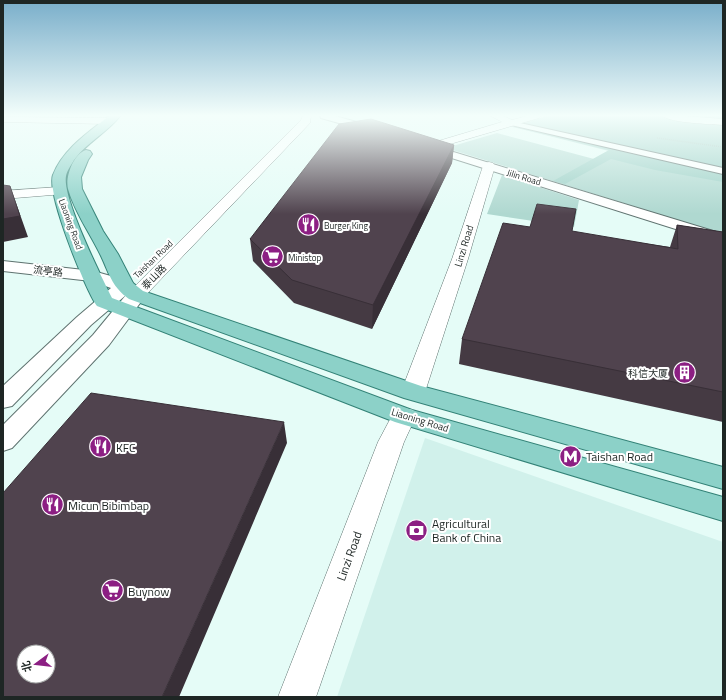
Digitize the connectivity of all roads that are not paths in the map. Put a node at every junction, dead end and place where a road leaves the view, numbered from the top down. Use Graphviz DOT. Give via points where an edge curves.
graph roads {
  1 [pos="78,149"];
  2 [pos="91,149"];
  3 [pos="266,149"];
  4 [pos="277,149"];
  5 [pos="434,149"];
  6 [pos="624,149"];
  7 [pos="489,166"];
  8 [pos="723,171"];
  9 [pos="59,190"];
  10 [pos="3,195"];
  11 [pos="723,239"];
  12 [pos="162,249"];
  13 [pos="3,266"];
  14 [pos="93,276"];
  15 [pos="125,294"];
  16 [pos="3,400"];
  17 [pos="408,404"];
  18 [pos="3,441"];
  19 [pos="723,478"];
  20 [pos="723,509"];
  21 [pos="297,697"];
  1 -- 9 [label="main road, Liaoning Road" via="67,160 58,177"];
  2 -- 15 [label="main road, Liaoning Road" via="82,159 74,177 75,189 109,254"];
  3 -- 12 [label="street, Taishan Road"];
  4 -- 15 [label="street, 泰山路"];
  5 -- 7 [label="street, Jilin Road"];
  6 -- 8 [label="street"];
  7 -- 11 [label="street, Jilin Road"];
  7 -- 17 [label="street, Linzi Road" via="460,259"];
  9 -- 10 [label="street"];
  9 -- 14 [label="main road, Liaoning Road" via="84,259"];
  13 -- 14 [label="street, 流亭路"];
  14 -- 15 [label="street, 流亭路"];
  14 -- 15 [label="main road, Liaoning Road"];
  15 -- 16 [label="street"];
  15 -- 17 [label="main road, Liaoning Road"];
  15 -- 18 [label="street, 泰山路" via="101,340"];
  17 -- 19 [label="main road, Liaoning Road"];
  17 -- 20 [label="main road, Liaoning Road"];
  17 -- 21 [label="street, Linzi Road" via="391,442"];
}
